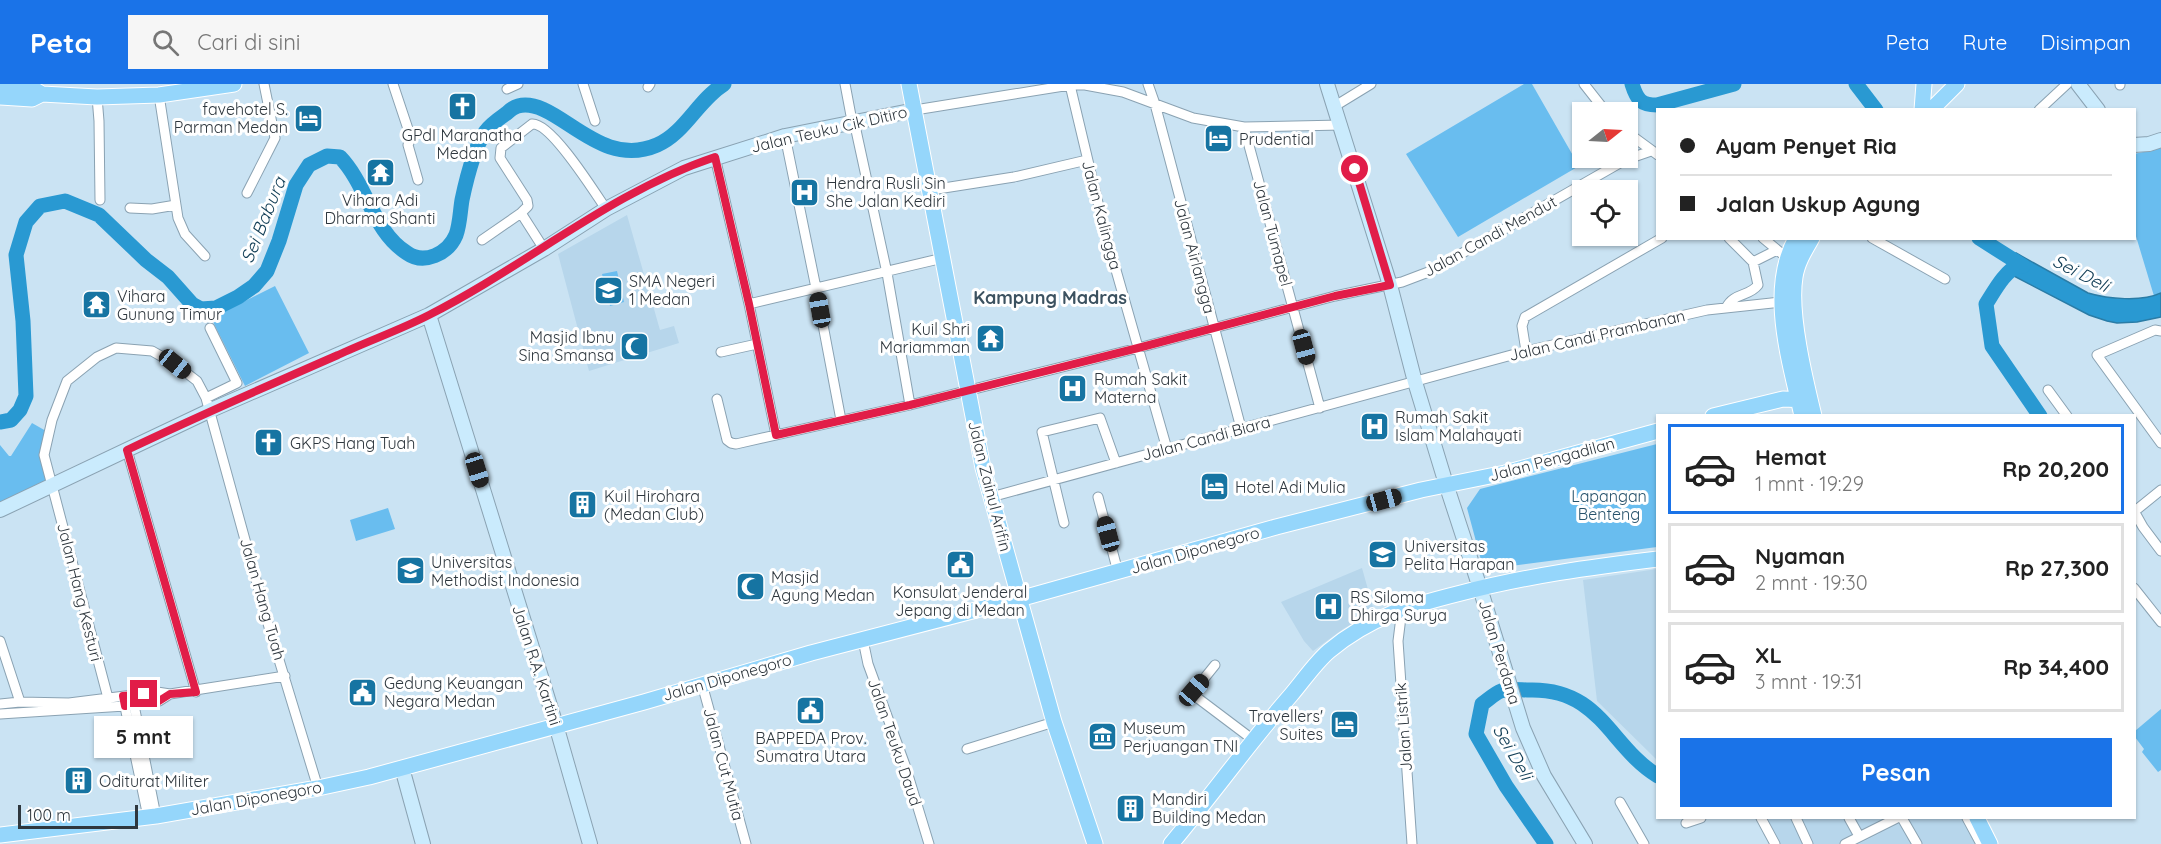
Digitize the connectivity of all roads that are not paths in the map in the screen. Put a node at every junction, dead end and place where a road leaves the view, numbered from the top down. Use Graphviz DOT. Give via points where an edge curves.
graph roads {
  1 [pos="232,84"];
  2 [pos="264,84"];
  3 [pos="393,84"];
  4 [pos="518,84"];
  5 [pos="583,84"];
  6 [pos="845,84"];
  7 [pos="909,84"];
  8 [pos="1148,84"];
  9 [pos="1327,84"];
  10 [pos="1371,84"];
  11 [pos="1584,84"];
  12 [pos="1924,84"];
  13 [pos="1949,84"];
  14 [pos="1957,84"];
  15 [pos="2067,84"];
  16 [pos="2078,84"];
  17 [pos="1070,85"];
  18 [pos="0,87"];
  19 [pos="507,89"];
  20 [pos="42,94"];
  21 [pos="159,95"];
  22 [pos="0,97"];
  23 [pos="97,97"];
  24 [pos="1598,102"];
  25 [pos="1155,104"];
  26 [pos="1335,106"];
  27 [pos="1922,108"];
  28 [pos="1933,108"];
  29 [pos="2041,108"];
  30 [pos="2096,108"];
  31 [pos="915,110"];
  32 [pos="595,121"];
  33 [pos="853,121"];
  34 [pos="1341,125"];
  35 [pos="1244,127"];
  36 [pos="785,136"];
  37 [pos="2161,140"];
  38 [pos="1638,141"];
  39 [pos="2136,145"];
  40 [pos="1654,153"];
  41 [pos="1638,156"];
  42 [pos="715,157"];
  43 [pos="1087,160"];
  44 [pos="1608,168"];
  45 [pos="418,180"];
  46 [pos="931,190"];
  47 [pos="247,193"];
  48 [pos="100,200"];
  49 [pos="176,206"];
  50 [pos="130,208"];
  51 [pos="606,209"];
  52 [pos="521,213"];
  53 [pos="482,240"];
  54 [pos="1659,240"];
  55 [pos="1731,240"];
  56 [pos="1766,240"];
  57 [pos="1794,240"];
  58 [pos="1811,240"];
  59 [pos="1876,240"];
  60 [pos="544,249"];
  61 [pos="1783,254"];
  62 [pos="205,256"];
  63 [pos="943,258"];
  64 [pos="1753,262"];
  65 [pos="887,273"];
  66 [pos="1945,279"];
  67 [pos="1390,285"];
  68 [pos="816,288"];
  69 [pos="1781,302"];
  70 [pos="749,304"];
  71 [pos="1294,307"];
  72 [pos="1726,308"];
  73 [pos="429,315"];
  74 [pos="210,328"];
  75 [pos="1214,328"];
  76 [pos="2161,331"];
  77 [pos="757,344"];
  78 [pos="1138,348"];
  79 [pos="1526,351"];
  80 [pos="721,352"];
  81 [pos="1415,382"];
  82 [pos="968,389"];
  83 [pos="2048,390"];
  84 [pos="717,399"];
  85 [pos="1804,400"];
  86 [pos="209,404"];
  87 [pos="910,405"];
  88 [pos="1320,408"];
  89 [pos="1721,414"];
  90 [pos="1802,414"];
  91 [pos="1813,414"];
  92 [pos="2066,414"];
  93 [pos="841,420"];
  94 [pos="1241,428"];
  95 [pos="1656,432"];
  96 [pos="776,435"];
  97 [pos="2161,443"];
  98 [pos="1167,449"];
  99 [pos="127,450"];
  100 [pos="1116,463"];
  101 [pos="1053,480"];
  102 [pos="1446,484"];
  103 [pos="53,486"];
  104 [pos="2161,490"];
  105 [pos="994,496"];
  106 [pos="1098,497"];
  107 [pos="0,510"];
  108 [pos="2136,510"];
  109 [pos="2136,513"];
  110 [pos="1064,523"];
  111 [pos="2161,551"];
  112 [pos="1656,559"];
  113 [pos="1118,572"];
  114 [pos="1480,588"];
  115 [pos="2136,591"];
  116 [pos="1024,598"];
  117 [pos="1402,609"];
  118 [pos="2161,622"];
  119 [pos="862,640"];
  120 [pos="0,641"];
  121 [pos="1215,666"];
  122 [pos="285,676"];
  123 [pos="702,684"];
  124 [pos="196,692"];
  125 [pos="170,694"];
  126 [pos="108,698"];
  127 [pos="20,702"];
  128 [pos="127,702"];
  129 [pos="0,704"];
  130 [pos="15,713"];
  131 [pos="27,713"];
  132 [pos="0,714"];
  133 [pos="1054,722"];
  134 [pos="556,725"];
  135 [pos="1065,739"];
  136 [pos="1252,739"];
  137 [pos="967,749"];
  138 [pos="402,768"];
  139 [pos="318,788"];
  140 [pos="1620,802"];
  141 [pos="152,816"];
  142 [pos="1698,819"];
  143 [pos="1762,819"];
  144 [pos="1796,819"];
  145 [pos="1850,819"];
  146 [pos="1895,819"];
  147 [pos="1903,819"];
  148 [pos="1968,819"];
  149 [pos="1978,819"];
  150 [pos="1686,823"];
  151 [pos="0,835"];
  152 [pos="1859,836"];
  153 [pos="423,844"];
  154 [pos="590,844"];
  155 [pos="746,844"];
  156 [pos="929,844"];
  157 [pos="1095,844"];
  158 [pos="1105,844"];
  159 [pos="1171,844"];
  160 [pos="1412,844"];
  161 [pos="1585,844"];
  162 [pos="1644,844"];
  163 [pos="1775,844"];
  164 [pos="1808,844"];
  165 [pos="1845,844"];
  166 [pos="1917,844"];
  167 [pos="1981,844"];
  168 [pos="1990,844"];
  1 -- 21 [label="main road"];
  2 -- 47 [label="street" via="275,138"];
  3 -- 45 [label="street" via="411,138 408,145"];
  4 -- 19 [label="street"];
  5 -- 32 [label="street"];
  6 -- 33 [label="street"];
  7 -- 31 [label="main road, Jalan Zainul Arifin"];
  8 -- 25 [label="street, Jalan Airlangga"];
  9 -- 26 [label="street, Jalan Perdana"];
  10 -- 26 [label="street"];
  11 -- 24 [label="street"];
  12 -- 27 [label="main road"];
  13 -- 14 [label="street"];
  14 -- 28 [label="main road"];
  15 -- 29 [label="street"];
  16 -- 30 [label="street"];
  17 -- 25 [label="street" via="1123,92"];
  17 -- 31 [label="street"];
  17 -- 43 [label="street, Jalan Kalingga"];
  18 -- 20 [label="main road" via="32,88"];
  20 -- 22 [label="main road" via="32,99"];
  20 -- 23 [label="main road"];
  21 -- 23 [label="main road"];
  21 -- 49 [label="street"];
  23 -- 48 [label="street"];
  25 -- 35 [label="street" via="1193,118"];
  25 -- 75 [label="street, Jalan Airlangga"];
  26 -- 34 [label="street, Jalan Perdana"];
  31 -- 33 [label="street, Jalan Teuku Cik Ditiro"];
  31 -- 46 [label="main road, Jalan Zainul Arifin"];
  33 -- 36 [label="street, Jalan Teuku Cik Ditiro"];
  33 -- 65 [label="street"];
  34 -- 35 [label="street"];
  34 -- 67 [label="street, Jalan Perdana"];
  35 -- 71 [label="street, Jalan Tumapel"];
  36 -- 42 [label="street, Jalan Teuku Cik Ditiro"];
  36 -- 68 [label="street"];
  37 -- 39 [label="street"];
  38 -- 40 [label="street"];
  40 -- 41 [label="street, Jalan Candi Mendut"];
  42 -- 51 [label="street, Jalan Teuku Cik Ditiro" via="684,168"];
  42 -- 70 [label="street"];
  43 -- 46 [label="street"];
  43 -- 78 [label="street, Jalan Kalingga"];
  44 -- 67 [label="street, Jalan Candi Mendut" via="1431,271"];
  46 -- 63 [label="main road, Jalan Zainul Arifin"];
  49 -- 50 [label="street"];
  49 -- 62 [label="street" via="185,234"];
  51 -- 52 [label="street" via="578,166 537,123 499,152 527,200 528,206"];
  51 -- 60 [label="street, Jalan Teuku Cik Ditiro"];
  52 -- 53 [label="street"];
  52 -- 60 [label="street"];
  54 -- 79 [label="street" via="1525,317 1522,326"];
  55 -- 64 [label="street"];
  56 -- 61 [label="street"];
  57 -- 61 [label="main road"];
  58 -- 85 [label="main road" via="1795,276 1794,308"];
  59 -- 66 [label="street"];
  60 -- 73 [label="street, Jalan Teuku Cik Ditiro"];
  61 -- 64 [label="street"];
  61 -- 69 [label="main road"];
  63 -- 65 [label="street"];
  63 -- 82 [label="main road, Jalan Zainul Arifin"];
  64 -- 72 [label="street" via="1758,285 1733,298"];
  65 -- 68 [label="street"];
  65 -- 87 [label="street"];
  67 -- 71 [label="street, Jalan Candi Mendut"];
  67 -- 81 [label="street, Jalan Perdana"];
  68 -- 70 [label="street"];
  68 -- 93 [label="street"];
  69 -- 72 [label="street, Jalan Candi Prambanan"];
  69 -- 85 [label="main road"];
  70 -- 77 [label="street"];
  71 -- 75 [label="street, Jalan Candi Mendut"];
  71 -- 88 [label="street, Jalan Tumapel"];
  72 -- 79 [label="street, Jalan Candi Prambanan"];
  73 -- 86 [label="street, Jalan Teuku Cik Ditiro"];
  73 -- 134 [label="street, Jalan R.A. Kartini"];
  74 -- 86 [label="street" via="237,383"];
  75 -- 78 [label="street, Jalan Candi Mendut"];
  75 -- 94 [label="street, Jalan Airlangga"];
  76 -- 97 [label="street" via="2155,330 2097,355"];
  77 -- 80 [label="street"];
  77 -- 96 [label="street"];
  78 -- 82 [label="street, Jalan Candi Mendut"];
  78 -- 98 [label="street, Jalan Kalingga"];
  79 -- 81 [label="street, Jalan Candi Prambanan"];
  81 -- 88 [label="street, Jalan Candi Biara"];
  81 -- 102 [label="street, Jalan Perdana"];
  82 -- 87 [label="street, Jalan Candi Mendut"];
  82 -- 105 [label="main road, Jalan Zainul Arifin" via="984,468"];
  83 -- 92 [label="street"];
  84 -- 96 [label="street, Jalan Candi Mendut" via="730,443"];
  85 -- 89 [label="main road" via="1771,401"];
  85 -- 90 [label="main road"];
  85 -- 91 [label="main road"];
  86 -- 99 [label="street, Jalan Teuku Cik Ditiro"];
  86 -- 103 [label="street, Jalan Hang Kesturi" via="197,381 152,351 116,348 97,357 68,380 52,420 44,455"];
  86 -- 122 [label="street, Jalan Hang Tuah"];
  87 -- 93 [label="street, Jalan Candi Mendut"];
  88 -- 94 [label="street, Jalan Candi Biara"];
  93 -- 96 [label="street, Jalan Candi Mendut"];
  94 -- 98 [label="street, Jalan Candi Biara"];
  95 -- 102 [label="main road, Jalan Pengadilan" via="1504,473"];
  98 -- 100 [label="street, Jalan Candi Biara"];
  99 -- 103 [label="street, Jalan Teuku Cik Ditiro"];
  99 -- 124 [label="street"];
  100 -- 101 [label="street, Jalan Candi Biara"];
  100 -- 101 [label="street" via="1100,418 1043,431"];
  101 -- 105 [label="street, Jalan Candi Biara"];
  101 -- 110 [label="street"];
  102 -- 113 [label="main road, Jalan Diponegoro"];
  102 -- 114 [label="street, Jalan Perdana"];
  103 -- 107 [label="street, Jalan Teuku Cik Ditiro"];
  103 -- 126 [label="street, Jalan Hang Kesturi"];
  104 -- 108 [label="street"];
  105 -- 116 [label="main road, Jalan Zainul Arifin"];
  106 -- 113 [label="street"];
  109 -- 111 [label="street"];
  112 -- 114 [label="main road" via="1538,575"];
  113 -- 116 [label="main road, Jalan Diponegoro"];
  114 -- 117 [label="main road"];
  114 -- 161 [label="street, Jalan Perdana" via="1523,728 1544,776"];
  115 -- 118 [label="street"];
  116 -- 119 [label="main road, Jalan Diponegoro"];
  116 -- 133 [label="main road, Jalan Zainul Arifin"];
  116 -- 135 [label="main road, Jalan Zainul Arifin" via="1047,666"];
  117 -- 136 [label="main road" via="1354,632 1329,651"];
  117 -- 160 [label="street, Jalan Listrik" via="1398,641"];
  119 -- 123 [label="main road, Jalan Diponegoro"];
  119 -- 156 [label="street, Jalan Teuku Daud"];
  120 -- 127 [label="street"];
  121 -- 136 [label="street" via="1194,694"];
  122 -- 124 [label="street"];
  122 -- 139 [label="street, Jalan Hang Tuah"];
  123 -- 134 [label="main road, Jalan Diponegoro"];
  123 -- 155 [label="street, Jalan Cut Mutia"];
  124 -- 125 [label="street"];
  125 -- 128 [label="street" via="157,692"];
  125 -- 128 [label="street" via="159,701"];
  126 -- 127 [label="street" via="69,703"];
  126 -- 128 [label="street"];
  127 -- 129 [label="street"];
  127 -- 130 [label="street"];
  127 -- 131 [label="street"];
  128 -- 131 [label="street"];
  128 -- 141 [label="street"];
  130 -- 131 [label="street"];
  130 -- 132 [label="street"];
  133 -- 135 [label="main road, Jalan Zainul Arifin"];
  133 -- 137 [label="street"];
  134 -- 138 [label="main road, Jalan Diponegoro"];
  134 -- 154 [label="street, Jalan R.A. Kartini"];
  135 -- 157 [label="main road, Jalan Zainul Arifin"];
  135 -- 158 [label="main road, Jalan Zainul Arifin"];
  136 -- 159 [label="main road"];
  138 -- 139 [label="main road, Jalan Diponegoro"];
  138 -- 153 [label="street"];
  139 -- 141 [label="main road, Jalan Diponegoro"];
  140 -- 162 [label="street"];
  141 -- 151 [label="main road, Jalan Diponegoro"];
  142 -- 150 [label="street"];
  143 -- 163 [label="street"];
  144 -- 164 [label="street"];
  145 -- 152 [label="street"];
  146 -- 152 [label="street"];
  147 -- 166 [label="street"];
  148 -- 167 [label="street"];
  149 -- 168 [label="main road"];
  152 -- 165 [label="street"];
}
